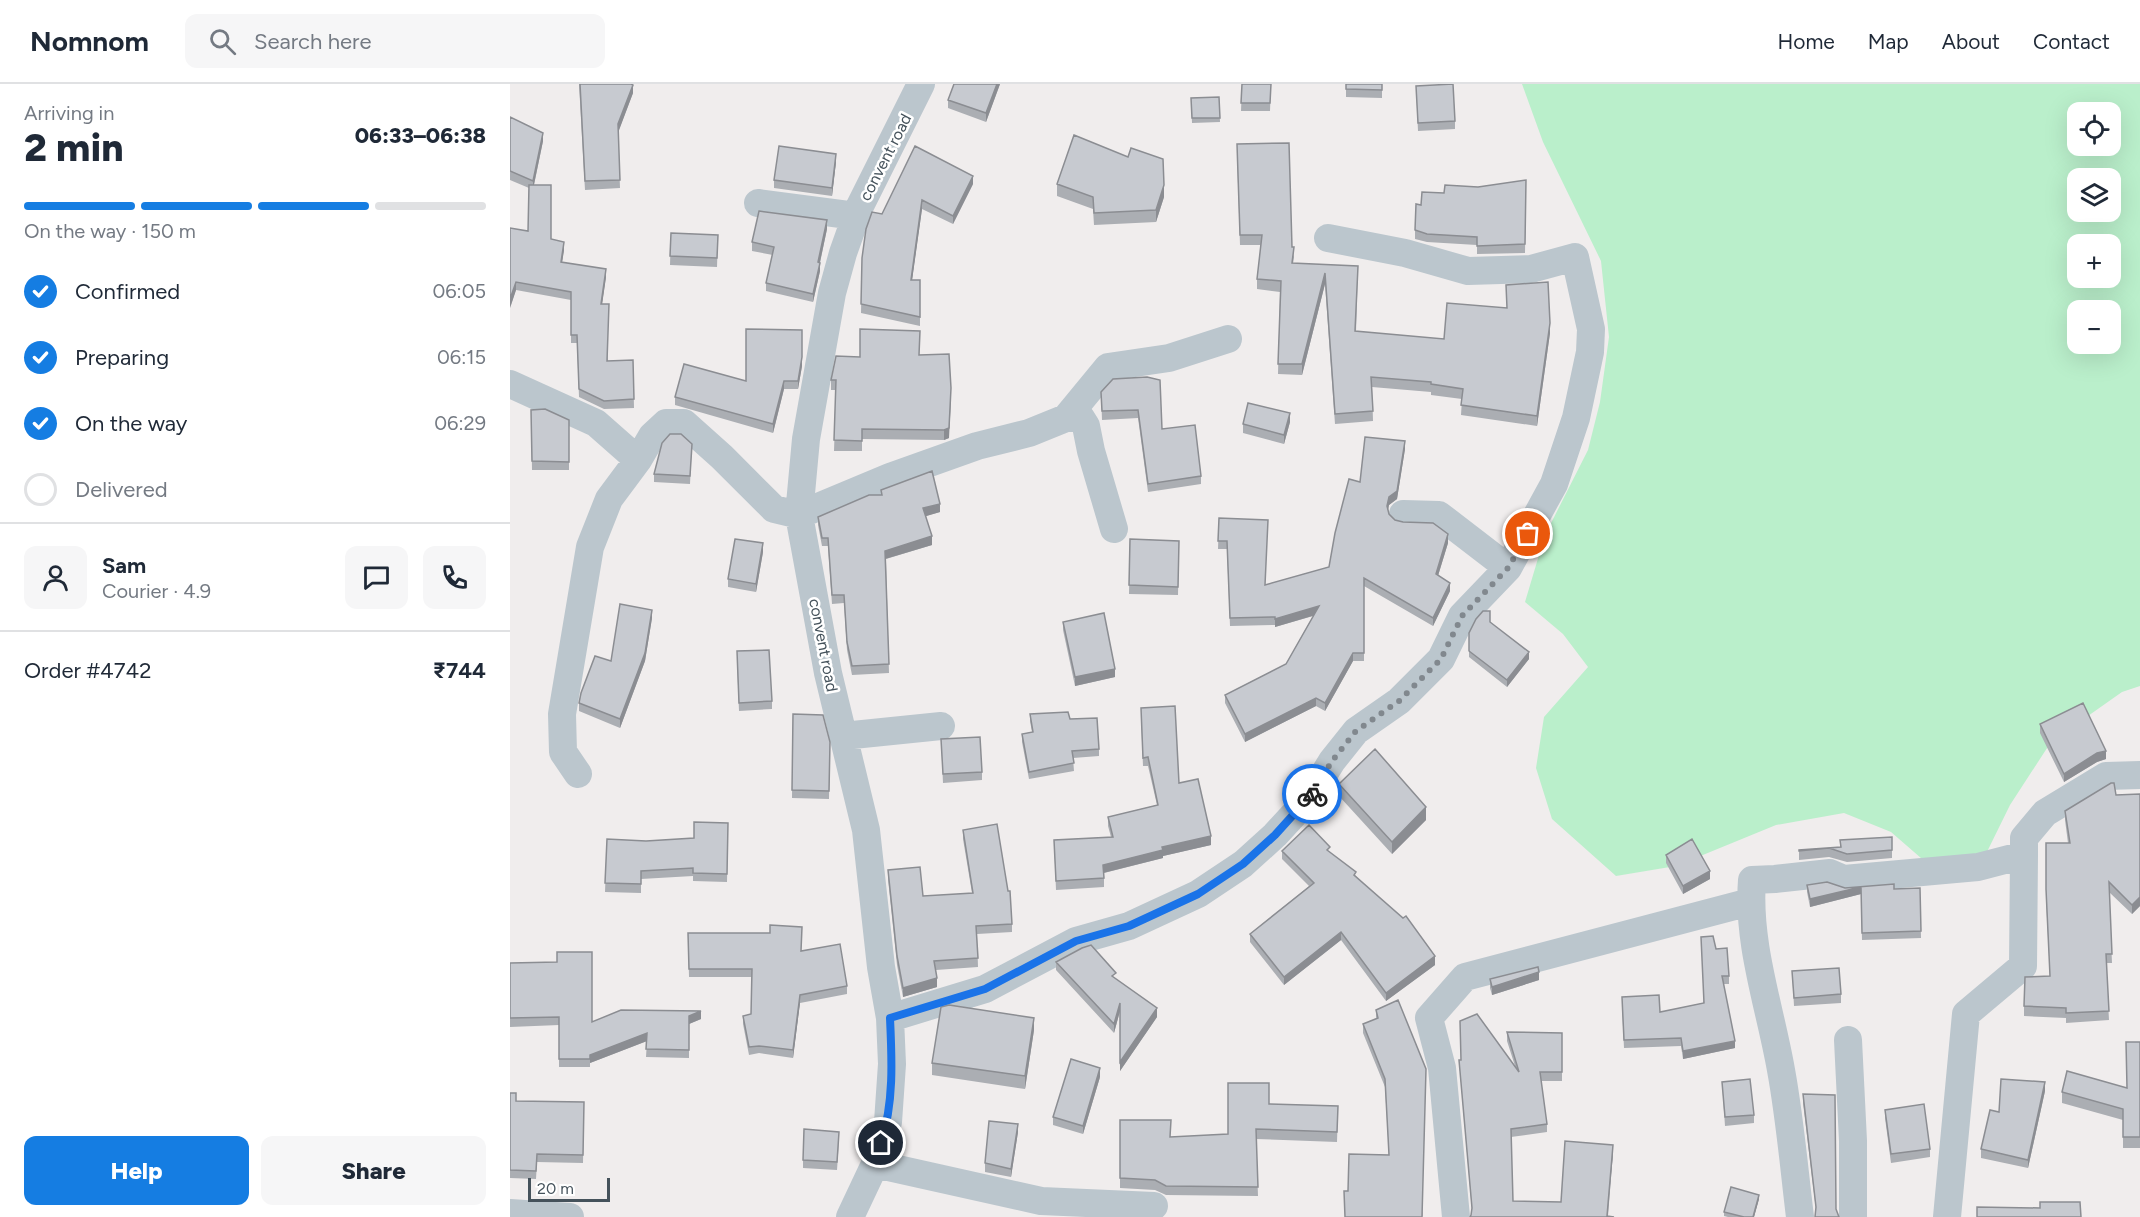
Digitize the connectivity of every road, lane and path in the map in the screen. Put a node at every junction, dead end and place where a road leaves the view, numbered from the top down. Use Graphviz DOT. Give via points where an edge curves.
graph roads {
  1 [pos="921,84"];
  2 [pos="758,203"];
  3 [pos="856,216"];
  4 [pos="1328,238"];
  5 [pos="1227,339"];
  6 [pos="510,384"];
  7 [pos="1066,418"];
  8 [pos="638,460"];
  9 [pos="1402,514"];
  10 [pos="799,515"];
  11 [pos="1114,529"];
  12 [pos="1508,568"];
  13 [pos="941,726"];
  14 [pos="843,736"];
  15 [pos="578,774"];
  16 [pos="2140,775"];
  17 [pos="2024,855"];
  18 [pos="1750,902"];
  19 [pos="890,1018"];
  20 [pos="1848,1041"];
  21 [pos="875,1164"];
  22 [pos="1154,1206"];
  23 [pos="510,1213"];
  24 [pos="570,1217"];
  25 [pos="850,1217"];
  26 [pos="1456,1217"];
  27 [pos="1800,1217"];
  28 [pos="1852,1217"];
  29 [pos="1947,1217"];
  1 -- 3 [label="street, convent road"];
  2 -- 3 [label="street"];
  3 -- 10 [label="street, convent road" via="832,293 806,439"];
  4 -- 12 [label="street" via="1405,253 1468,271 1531,270 1575,256 1591,329 1586,374 1554,484"];
  5 -- 7 [label="street" via="1169,358 1108,367"];
  6 -- 8 [label="street" via="596,423"];
  7 -- 10 [label="street" via="891,477"];
  7 -- 11 [label="street" via="1080,418 1086,426"];
  8 -- 10 [label="street" via="662,426 684,423 774,509"];
  8 -- 15 [label="street" via="609,499 590,547 562,714 563,752"];
  9 -- 12 [label="street" via="1439,516"];
  10 -- 14 [label="street, convent road"];
  12 -- 19 [label="street" via="1462,616 1441,659 1399,701 1356,731 1310,797 1243,864 1198,894 1129,926 1076,941 985,989"];
  13 -- 14 [label="street"];
  14 -- 19 [label="street, convent road" via="866,830"];
  16 -- 17 [label="street" via="2106,776 2045,813 2024,838"];
  17 -- 18 [label="street" via="1978,867 1844,879 1830,873 1752,880"];
  17 -- 29 [label="street" via="2023,966 1966,1014"];
  18 -- 26 [label="street" via="1465,977 1429,1018 1442,1068"];
  18 -- 27 [label="street" via="1782,1072"];
  19 -- 21 [label="street, convent road" via="888,1122"];
  20 -- 28 [label="street"];
  21 -- 22 [label="street" via="1041,1201"];
  21 -- 25 [label="street, convent road"];
  23 -- 24 [label="street"];
}
